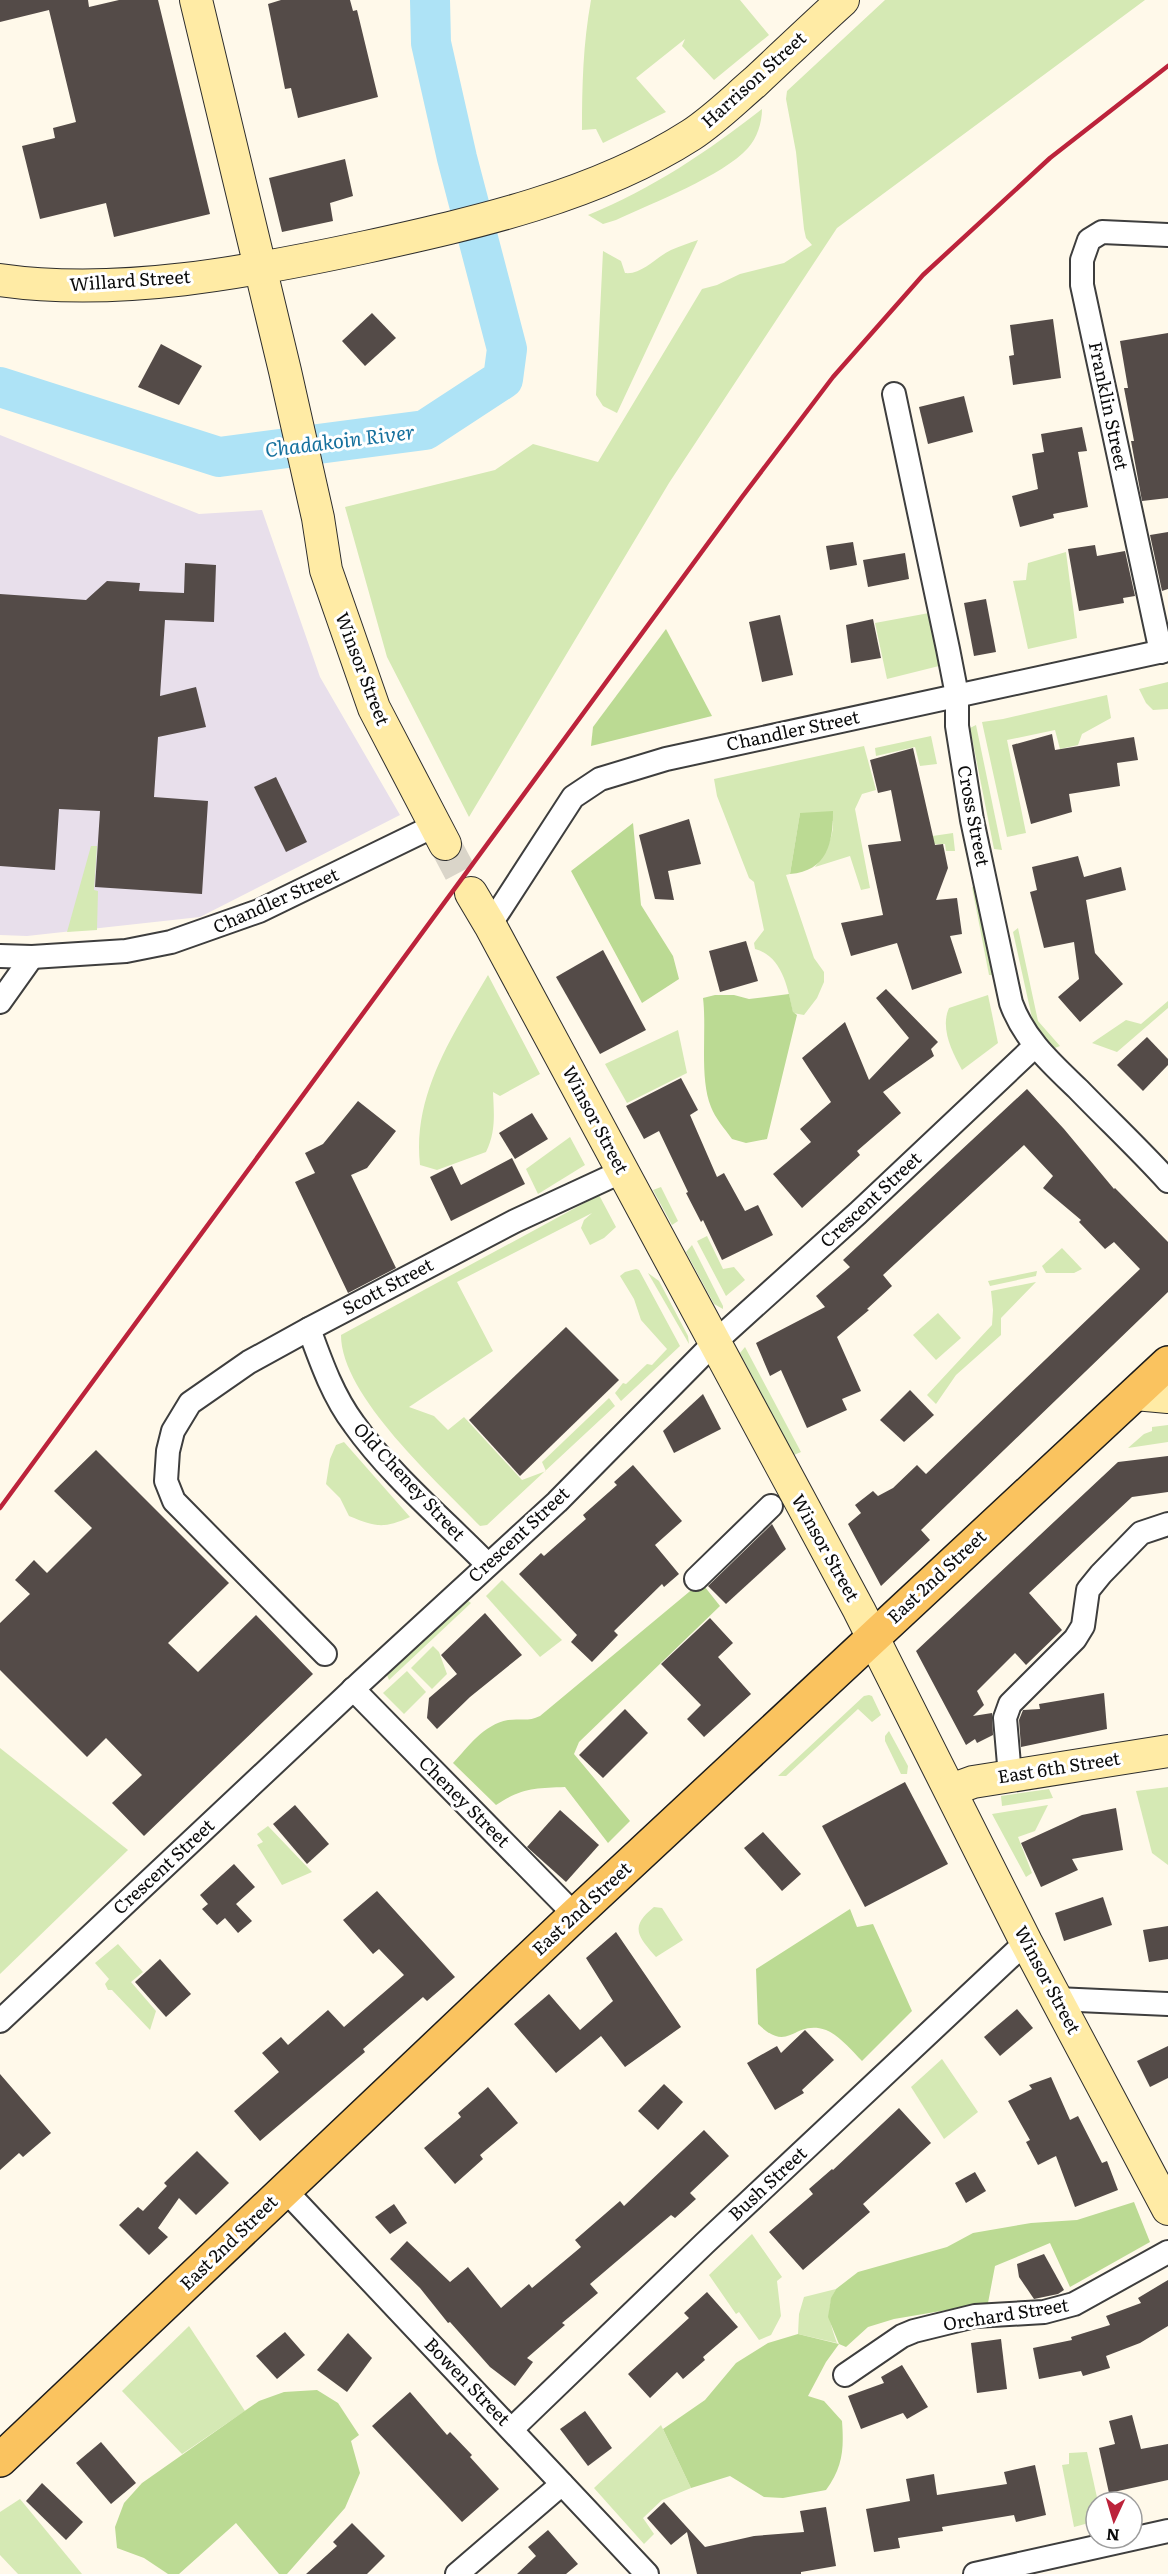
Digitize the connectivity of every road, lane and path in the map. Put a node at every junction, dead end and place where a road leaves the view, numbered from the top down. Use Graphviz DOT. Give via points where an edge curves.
graph roads {
  1 [pos="196,0"];
  2 [pos="843,0"];
  3 [pos="1168,235"];
  4 [pos="260,270"];
  5 [pos="0,280"];
  6 [pos="894,394"];
  7 [pos="1164,651"];
  8 [pos="957,695"];
  9 [pos="440,835"];
  10 [pos="471,893"];
  11 [pos="490,925"];
  12 [pos="0,956"];
  13 [pos="32,957"];
  14 [pos="0,1002"];
  15 [pos="1035,1046"];
  16 [pos="623,1171"];
  17 [pos="1168,1181"];
  18 [pos="309,1329"];
  19 [pos="715,1342"];
  20 [pos="1168,1363"];
  21 [pos="1135,1394"];
  22 [pos="1168,1396"];
  23 [pos="771,1506"];
  24 [pos="1168,1524"];
  25 [pos="488,1564"];
  26 [pos="696,1579"];
  27 [pos="873,1636"];
  28 [pos="325,1654"];
  29 [pos="353,1689"];
  30 [pos="1168,1751"];
  31 [pos="1011,1776"];
  32 [pos="951,1790"];
  33 [pos="575,1915"];
  34 [pos="1026,1942"];
  35 [pos="1056,1999"];
  36 [pos="1168,2004"];
  37 [pos="0,2021"];
  38 [pos="285,2190"];
  39 [pos="1168,2209"];
  40 [pos="1168,2252"];
  41 [pos="845,2375"];
  42 [pos="512,2429"];
  43 [pos="0,2460"];
  44 [pos="562,2484"];
  45 [pos="1168,2532"];
  46 [pos="457,2574"];
  47 [pos="647,2574"];
  48 [pos="975,2574"];
  1 -- 4 [label="street, Winsor Street"];
  2 -- 4 [label="street, Harrison Street" via="719,114 628,170 560,196 422,235"];
  3 -- 7 [label="street, Franklin Street" via="1102,231 1089,240 1082,260 1082,285"];
  4 -- 5 [label="street, Willard Street" via="79,286 39,286"];
  4 -- 9 [label="street, Winsor Street" via="318,518 326,570 374,708"];
  6 -- 8 [label="street, Cross Street"];
  7 -- 8 [label="street, Chandler Street"];
  8 -- 11 [label="street, Chandler Street" via="666,759 600,779 573,797"];
  8 -- 15 [label="street, Cross Street" via="957,726 972,820 1011,1003"];
  9 -- 13 [label="street, Chandler Street" via="259,912 189,936 126,951"];
  10 -- 11 [label="street, Winsor Street"];
  11 -- 16 [label="street, Winsor Street"];
  12 -- 13 [label="street, Chandler Street"];
  13 -- 14 [label="street"];
  15 -- 17 [label="street, Cross Street"];
  15 -- 19 [label="street, Crescent Street"];
  16 -- 18 [label="street, Scott Street" via="515,1221"];
  16 -- 19 [label="street, Winsor Street"];
  18 -- 25 [label="street, Old Cheney Street" via="326,1376 354,1424 391,1467"];
  18 -- 28 [label="street, Scott Street" via="249,1362 190,1403 173,1431 166,1481 174,1500"];
  19 -- 25 [label="street, Crescent Street" via="556,1503"];
  19 -- 27 [label="street, Winsor Street"];
  20 -- 21 [label="main road, East 2nd Street"];
  21 -- 22 [label="street"];
  21 -- 27 [label="main road, East 2nd Street"];
  23 -- 26 [label="street"];
  24 -- 31 [label="street" via="1141,1533 1101,1574 1088,1590 1083,1626 1075,1639 1010,1704 1005,1718"];
  25 -- 29 [label="street, Crescent Street"];
  27 -- 32 [label="street, Winsor Street"];
  27 -- 33 [label="main road, East 2nd Street"];
  29 -- 33 [label="street, Cheney Street"];
  29 -- 37 [label="street, Crescent Street"];
  30 -- 31 [label="street, East 6th Street"];
  31 -- 32 [label="street, East 6th Street"];
  32 -- 34 [label="street, Winsor Street"];
  33 -- 38 [label="main road, East 2nd Street"];
  34 -- 35 [label="street, Winsor Street"];
  34 -- 42 [label="street, Bush Street"];
  35 -- 36 [label="street"];
  35 -- 39 [label="street, Winsor Street"];
  38 -- 42 [label="street, Bowen Street"];
  38 -- 43 [label="main road, East 2nd Street"];
  40 -- 41 [label="street, Orchard Street" via="1059,2310 975,2316 902,2336"];
  42 -- 44 [label="street, Bowen Street"];
  44 -- 46 [label="street"];
  44 -- 47 [label="street, Bowen Street"];
  45 -- 48 [label="street"];
}
